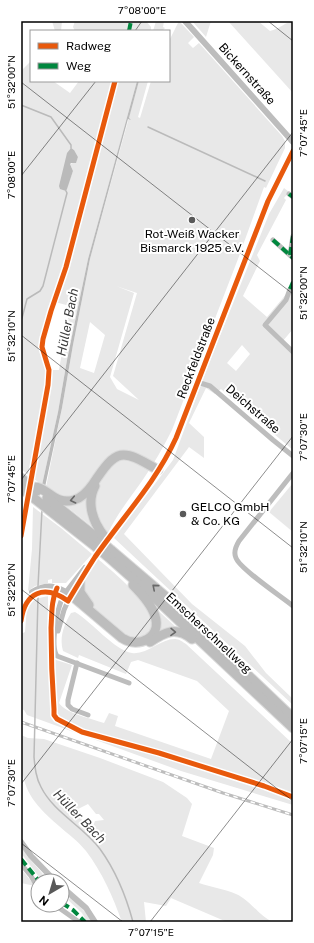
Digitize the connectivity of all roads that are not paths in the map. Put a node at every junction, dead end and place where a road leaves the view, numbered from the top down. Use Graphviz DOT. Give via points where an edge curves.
graph roads {
  1 [pos="185,21"];
  2 [pos="293,142"];
  3 [pos="293,151"];
  4 [pos="293,236"];
  5 [pos="273,240"];
  6 [pos="292,256"];
  7 [pos="290,289"];
  8 [pos="293,352"];
  9 [pos="197,382"];
  10 [pos="293,456"];
  11 [pos="156,473"];
  12 [pos="293,473"];
  13 [pos="21,478"];
  14 [pos="21,488"];
  15 [pos="50,502"];
  16 [pos="100,542"];
  17 [pos="111,551"];
  18 [pos="94,558"];
  19 [pos="80,581"];
  20 [pos="31,595"];
  21 [pos="67,596"];
  22 [pos="21,606"];
  23 [pos="293,606"];
  24 [pos="98,618"];
  25 [pos="21,621"];
  26 [pos="77,664"];
  27 [pos="232,671"];
  28 [pos="130,683"];
  29 [pos="88,715"];
  30 [pos="293,718"];
  31 [pos="293,728"];
  32 [pos="21,842"];
  33 [pos="21,864"];
  34 [pos="47,873"];
  35 [pos="30,875"];
  36 [pos="70,894"];
  37 [pos="66,913"];
  38 [pos="79,922"];
  39 [pos="95,922"];
  1 -- 2 [label="street, Bickernstraße"];
  3 -- 9 [label="street, Reckfeldstraße" via="268,201"];
  4 -- 6 [label="street"];
  5 -- 6 [label="street"];
  7 -- 8 [label="street" via="286,300 265,325"];
  9 -- 10 [label="street, Deichstraße" via="210,386"];
  9 -- 11 [label="street, Reckfeldstraße" via="176,438"];
  11 -- 15 [label="highway, one-way" via="136,458 118,456 106,465 80,498"];
  11 -- 16 [label="highway" via="128,458 118,459 109,466 96,485 91,498"];
  11 -- 18 [label="street, Reckfeldstraße"];
  12 -- 23 [label="street" via="239,541 234,553 242,567"];
  13 -- 15 [label="highway" via="32,487 37,487"];
  14 -- 15 [label="highway"];
  15 -- 16 [label="highway"];
  16 -- 17 [label="highway, bridge"];
  16 -- 17 [label="highway"];
  17 -- 24 [label="highway" via="115,566 151,608 156,617 156,624 153,634 147,640 132,643"];
  17 -- 27 [label="highway, Emscherschnellweg" via="159,602"];
  30 -- 17 [label="highway, Emscherschnellweg, one-way" via="165,596"];
  18 -- 19 [label="street, Reckfeldstraße"];
  18 -- 21 [label="street, Reckfeldstraße" via="78,576"];
  19 -- 21 [label="street, Reckfeldstraße"];
  19 -- 24 [label="highway" via="80,592"];
  20 -- 21 [label="street" via="57,587"];
  20 -- 22 [label="street"];
  20 -- 25 [label="street" via="24,607"];
  21 -- 24 [label="highway"];
  21 -- 26 [label="street, Reckfeldstraße" via="55,654"];
  21 -- 27 [label="highway, one-way" via="126,643 143,645 166,632 179,632 191,638 221,666"];
  26 -- 28 [label="street, Reckfeldstraße"];
  26 -- 29 [label="street" via="68,705"];
  27 -- 31 [label="highway, Emscherschnellweg"];
  32 -- 34 [label="street"];
  33 -- 35 [label="street"];
  36 -- 39 [label="street" via="86,908"];
  37 -- 38 [label="street"];
}
